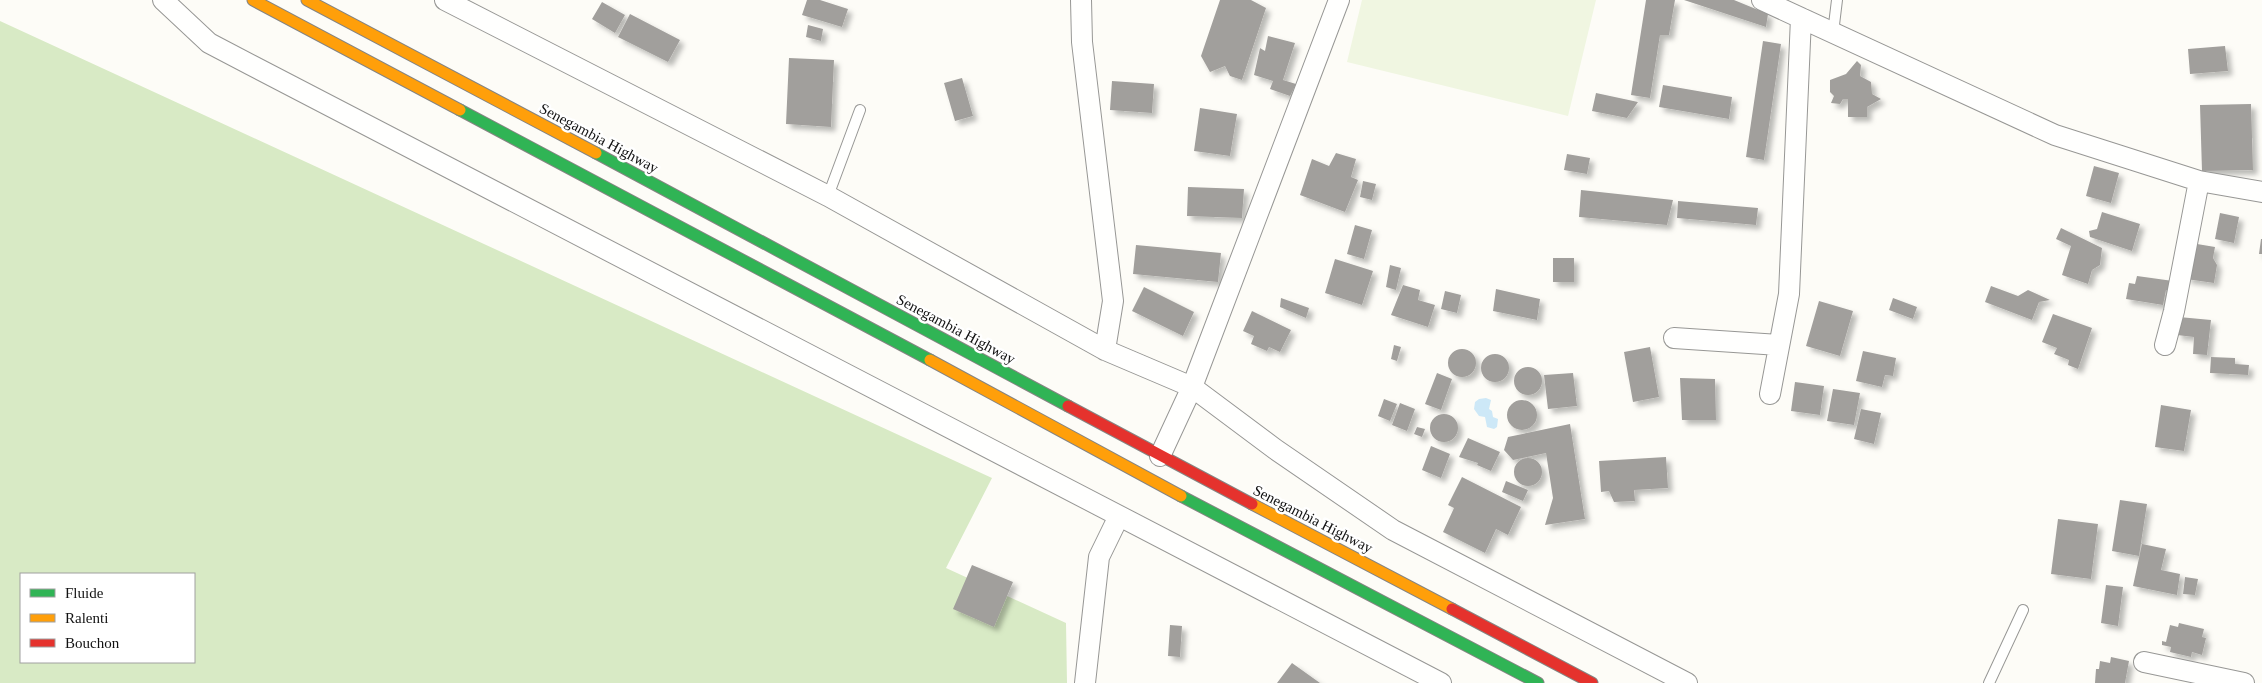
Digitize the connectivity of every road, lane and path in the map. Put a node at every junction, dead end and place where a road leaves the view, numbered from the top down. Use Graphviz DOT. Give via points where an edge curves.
graph roads {
  1 [pos="163,0"];
  2 [pos="253,0"];
  3 [pos="306,0"];
  4 [pos="445,0"];
  5 [pos="1081,0"];
  6 [pos="1339,0"];
  7 [pos="1762,0"];
  8 [pos="1837,0"];
  9 [pos="1801,18"];
  10 [pos="1833,33"];
  11 [pos="860,110"];
  12 [pos="2199,181"];
  13 [pos="2262,192"];
  14 [pos="828,196"];
  15 [pos="1674,338"];
  16 [pos="1779,345"];
  17 [pos="2165,345"];
  18 [pos="1105,350"];
  19 [pos="1192,387"];
  20 [pos="1770,394"];
  21 [pos="1160,456"];
  22 [pos="1119,516"];
  23 [pos="2023,610"];
  24 [pos="2144,662"];
  25 [pos="1085,683"];
  26 [pos="1441,683"];
  27 [pos="1538,683"];
  28 [pos="1592,683"];
  29 [pos="1687,683"];
  30 [pos="1989,683"];
  31 [pos="2244,683"];
  1 -- 22 [label="street" via="209,43"];
  2 -- 27 [label="main road"];
  3 -- 21 [label="main road, Senegambia Highway"];
  4 -- 14 [label="street"];
  5 -- 18 [label="street" via="1082,42 1113,301"];
  6 -- 19 [label="street"];
  7 -- 9 [label="street"];
  8 -- 10 [label="lane"];
  9 -- 10 [label="street"];
  9 -- 16 [label="street" via="1788,294"];
  10 -- 12 [label="street" via="2056,134"];
  11 -- 14 [label="lane"];
  12 -- 13 [label="street"];
  12 -- 17 [label="street"];
  14 -- 18 [label="street"];
  15 -- 16 [label="street"];
  16 -- 20 [label="street"];
  18 -- 19 [label="street"];
  19 -- 21 [label="street"];
  19 -- 29 [label="street" via="1393,530"];
  21 -- 28 [label="main road, Senegambia Highway"];
  22 -- 25 [label="street" via="1099,558"];
  22 -- 26 [label="street"];
  23 -- 30 [label="lane"];
  24 -- 31 [label="street"];
}
